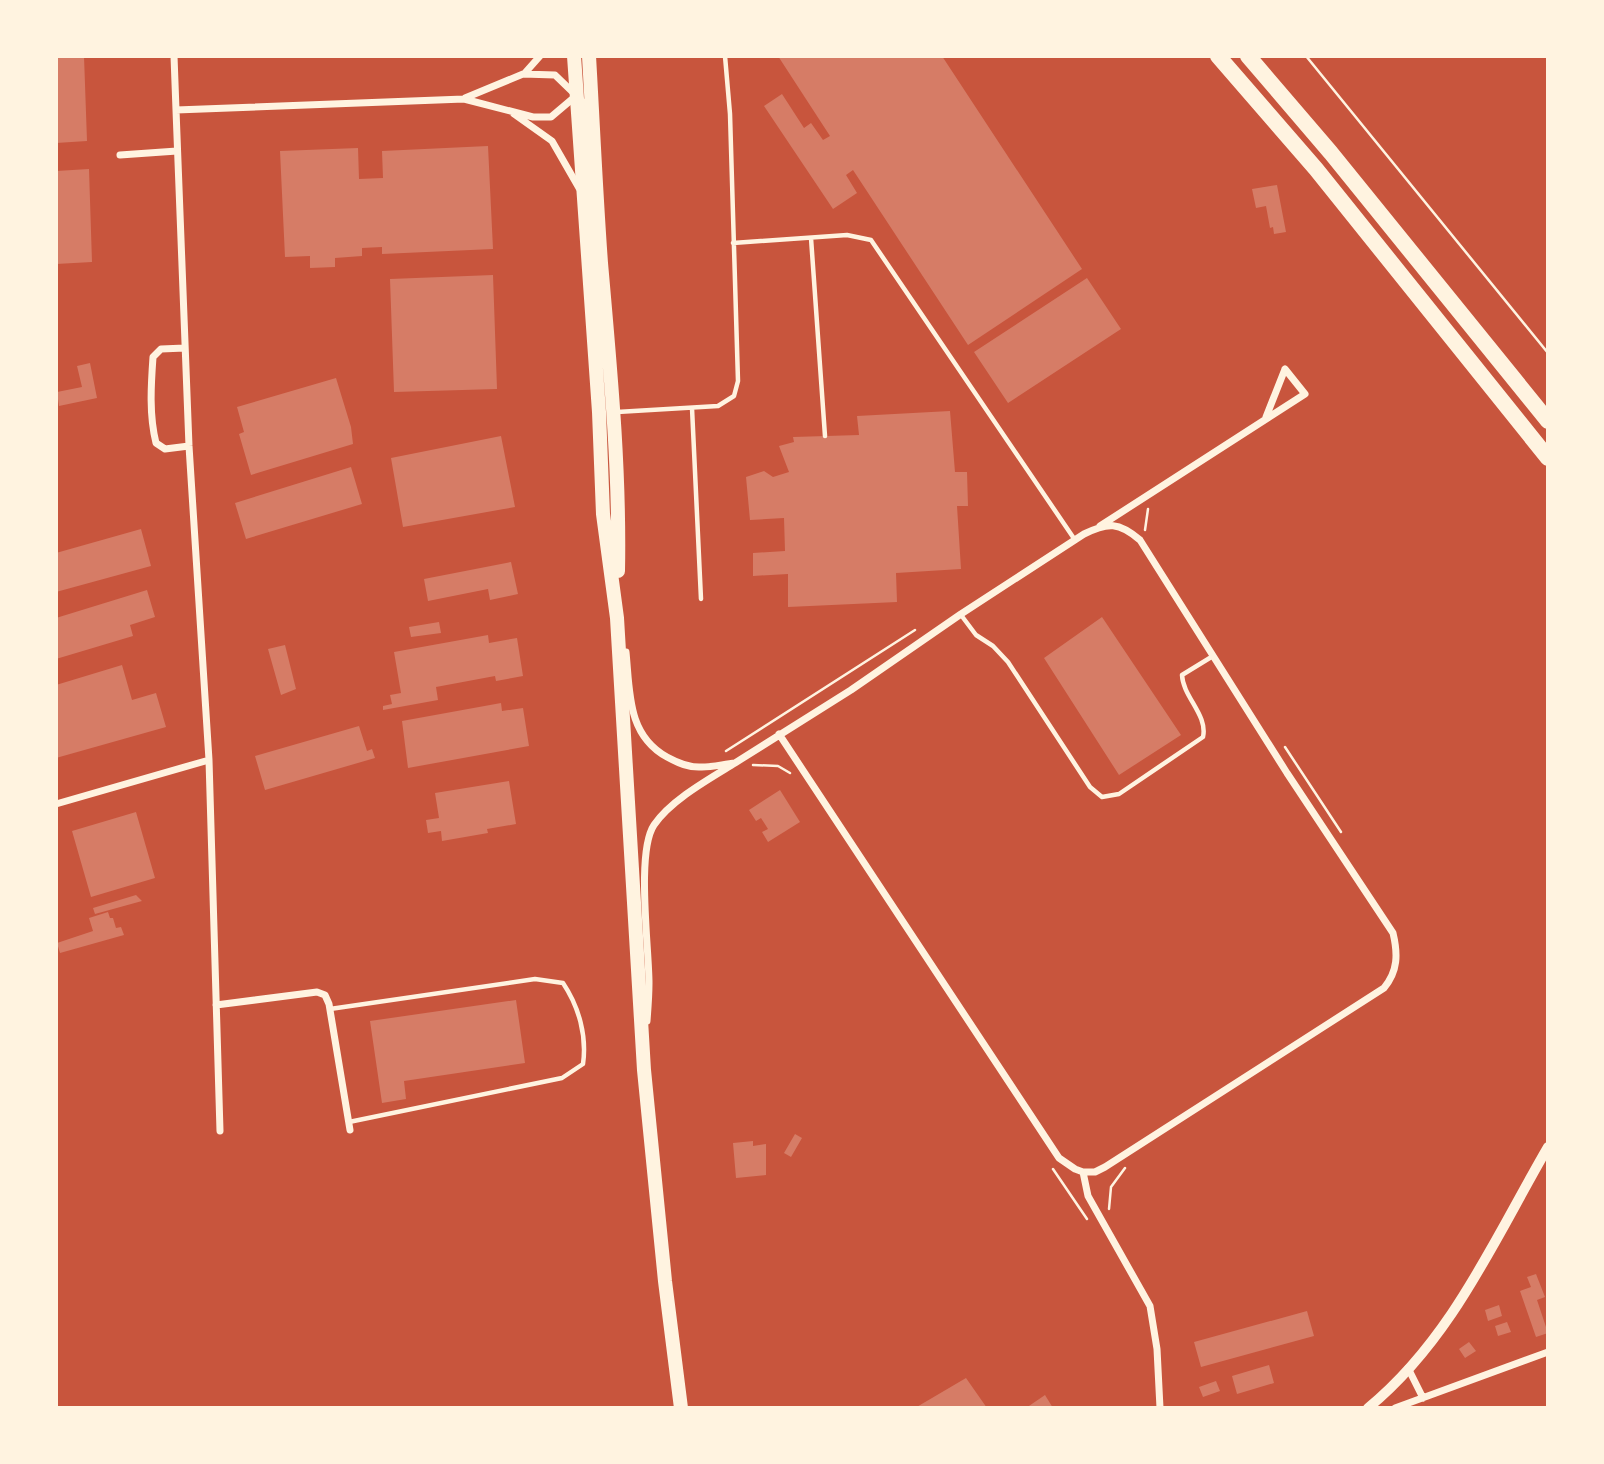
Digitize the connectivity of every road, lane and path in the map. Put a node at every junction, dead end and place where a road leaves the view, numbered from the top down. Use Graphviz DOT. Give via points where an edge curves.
graph roads {
  1 [pos="174,56"];
  2 [pos="540,56"];
  3 [pos="574,56"];
  4 [pos="582,56"];
  5 [pos="589,56"];
  6 [pos="725,56"];
  7 [pos="1218,56"];
  8 [pos="1248,56"];
  9 [pos="1306,56"];
  10 [pos="523,74"];
  11 [pos="577,95"];
  12 [pos="464,99"];
  13 [pos="176,110"];
  14 [pos="508,110"];
  15 [pos="177,151"];
  16 [pos="120,155"];
  17 [pos="584,198"];
  18 [pos="811,238"];
  19 [pos="733,243"];
  20 [pos="601,263"];
  21 [pos="594,335"];
  22 [pos="185,348"];
  23 [pos="1548,353"];
  24 [pos="692,408"];
  25 [pos="614,412"];
  26 [pos="1265,418"];
  27 [pos="1548,421"];
  28 [pos="825,436"];
  29 [pos="188,446"];
  30 [pos="1548,458"];
  31 [pos="603,514"];
  32 [pos="1100,526"];
  33 [pos="1075,540"];
  34 [pos="701,599"];
  35 [pos="961,614"];
  36 [pos="617,618"];
  37 [pos="1213,656"];
  38 [pos="779,734"];
  39 [pos="208,760"];
  40 [pos="737,762"];
  41 [pos="796,780"];
  42 [pos="56,804"];
  43 [pos="216,1005"];
  44 [pos="330,1009"];
  45 [pos="644,1070"];
  46 [pos="349,1126"];
  47 [pos="220,1131"];
  48 [pos="1548,1147"];
  49 [pos="1046,1159"];
  50 [pos="1083,1172"];
  51 [pos="1093,1228"];
  52 [pos="1548,1352"];
  53 [pos="1408,1368"];
  54 [pos="1423,1398"];
  55 [pos="681,1408"];
  56 [pos="1160,1408"];
  57 [pos="1368,1408"];
  58 [pos="1395,1408"];
  1 -- 13 [label="street"];
  2 -- 10 [label="street"];
  3 -- 11 [label="main road"];
  4 -- 11 [label="street" via="584,77"];
  5 -- 20 [label="main road"];
  6 -- 19 [label="lane"];
  7 -- 30 [label="highway"];
  8 -- 27 [label="highway"];
  9 -- 23 [label="path"];
  10 -- 11 [label="street" via="555,75"];
  10 -- 12 [label="street"];
  11 -- 14 [label="street" via="551,117"];
  11 -- 17 [label="main road"];
  11 -- 20 [label="street" via="586,114 594,245"];
  12 -- 13 [label="street"];
  12 -- 14 [label="street"];
  13 -- 15 [label="street"];
  14 -- 17 [label="street" via="552,141"];
  15 -- 16 [label="street"];
  15 -- 22 [label="street"];
  17 -- 21 [label="main road"];
  18 -- 19 [label="lane"];
  18 -- 28 [label="lane"];
  18 -- 33 [label="lane" via="847,235 871,240"];
  19 -- 24 [label="lane" via="738,381 734,396 726,402"];
  20 -- 25 [label="main road"];
  21 -- 25 [label="lane" via="600,344 605,406"];
  21 -- 31 [label="main road"];
  22 -- 29 [label="street"];
  22 -- 29 [label="street" via="161,349 153,357 152,428 156,443 165,449"];
  24 -- 25 [label="lane"];
  24 -- 34 [label="lane"];
  25 -- 31 [label="lane" via="606,417 609,490"];
  25 -- 36 [label="main road"];
  26 -- 26 [label="street" via="1305,394 1285,369 1271,407"];
  26 -- 32 [label="street"];
  29 -- 39 [label="street"];
  31 -- 36 [label="main road"];
  32 -- 33 [label="street"];
  32 -- 37 [label="street" via="1126,529 1140,540"];
  33 -- 35 [label="street"];
  35 -- 37 [label="lane" via="976,635 1008,662 1090,787 1102,797 1119,794 1203,737 1202,720 1182,685 1182,676"];
  35 -- 38 [label="street"];
  36 -- 40 [label="street" via="633,714 653,749 685,765"];
  36 -- 45 [label="main road"];
  37 -- 50 [label="street" via="1393,933 1395,967 1384,988 1105,1167"];
  38 -- 40 [label="street"];
  38 -- 50 [label="street" via="1059,1158"];
  39 -- 42 [label="street"];
  39 -- 43 [label="street"];
  40 -- 41 [label="path" via="745,769 778,766"];
  40 -- 45 [label="street" via="682,799 654,824 649,836 644,904 649,984"];
  43 -- 44 [label="street" via="317,992 326,995"];
  43 -- 47 [label="street"];
  44 -- 46 [label="street"];
  44 -- 46 [label="lane" via="535,979 563,983 574,999 585,1046 583,1064 562,1078"];
  45 -- 55 [label="main road"];
  48 -- 53 [label="street" via="1455,1311"];
  49 -- 51 [label="path"];
  50 -- 56 [label="street" via="1088,1196 1150,1306"];
  52 -- 54 [label="street"];
  53 -- 54 [label="street"];
  53 -- 57 [label="street"];
  54 -- 58 [label="street"];
}
